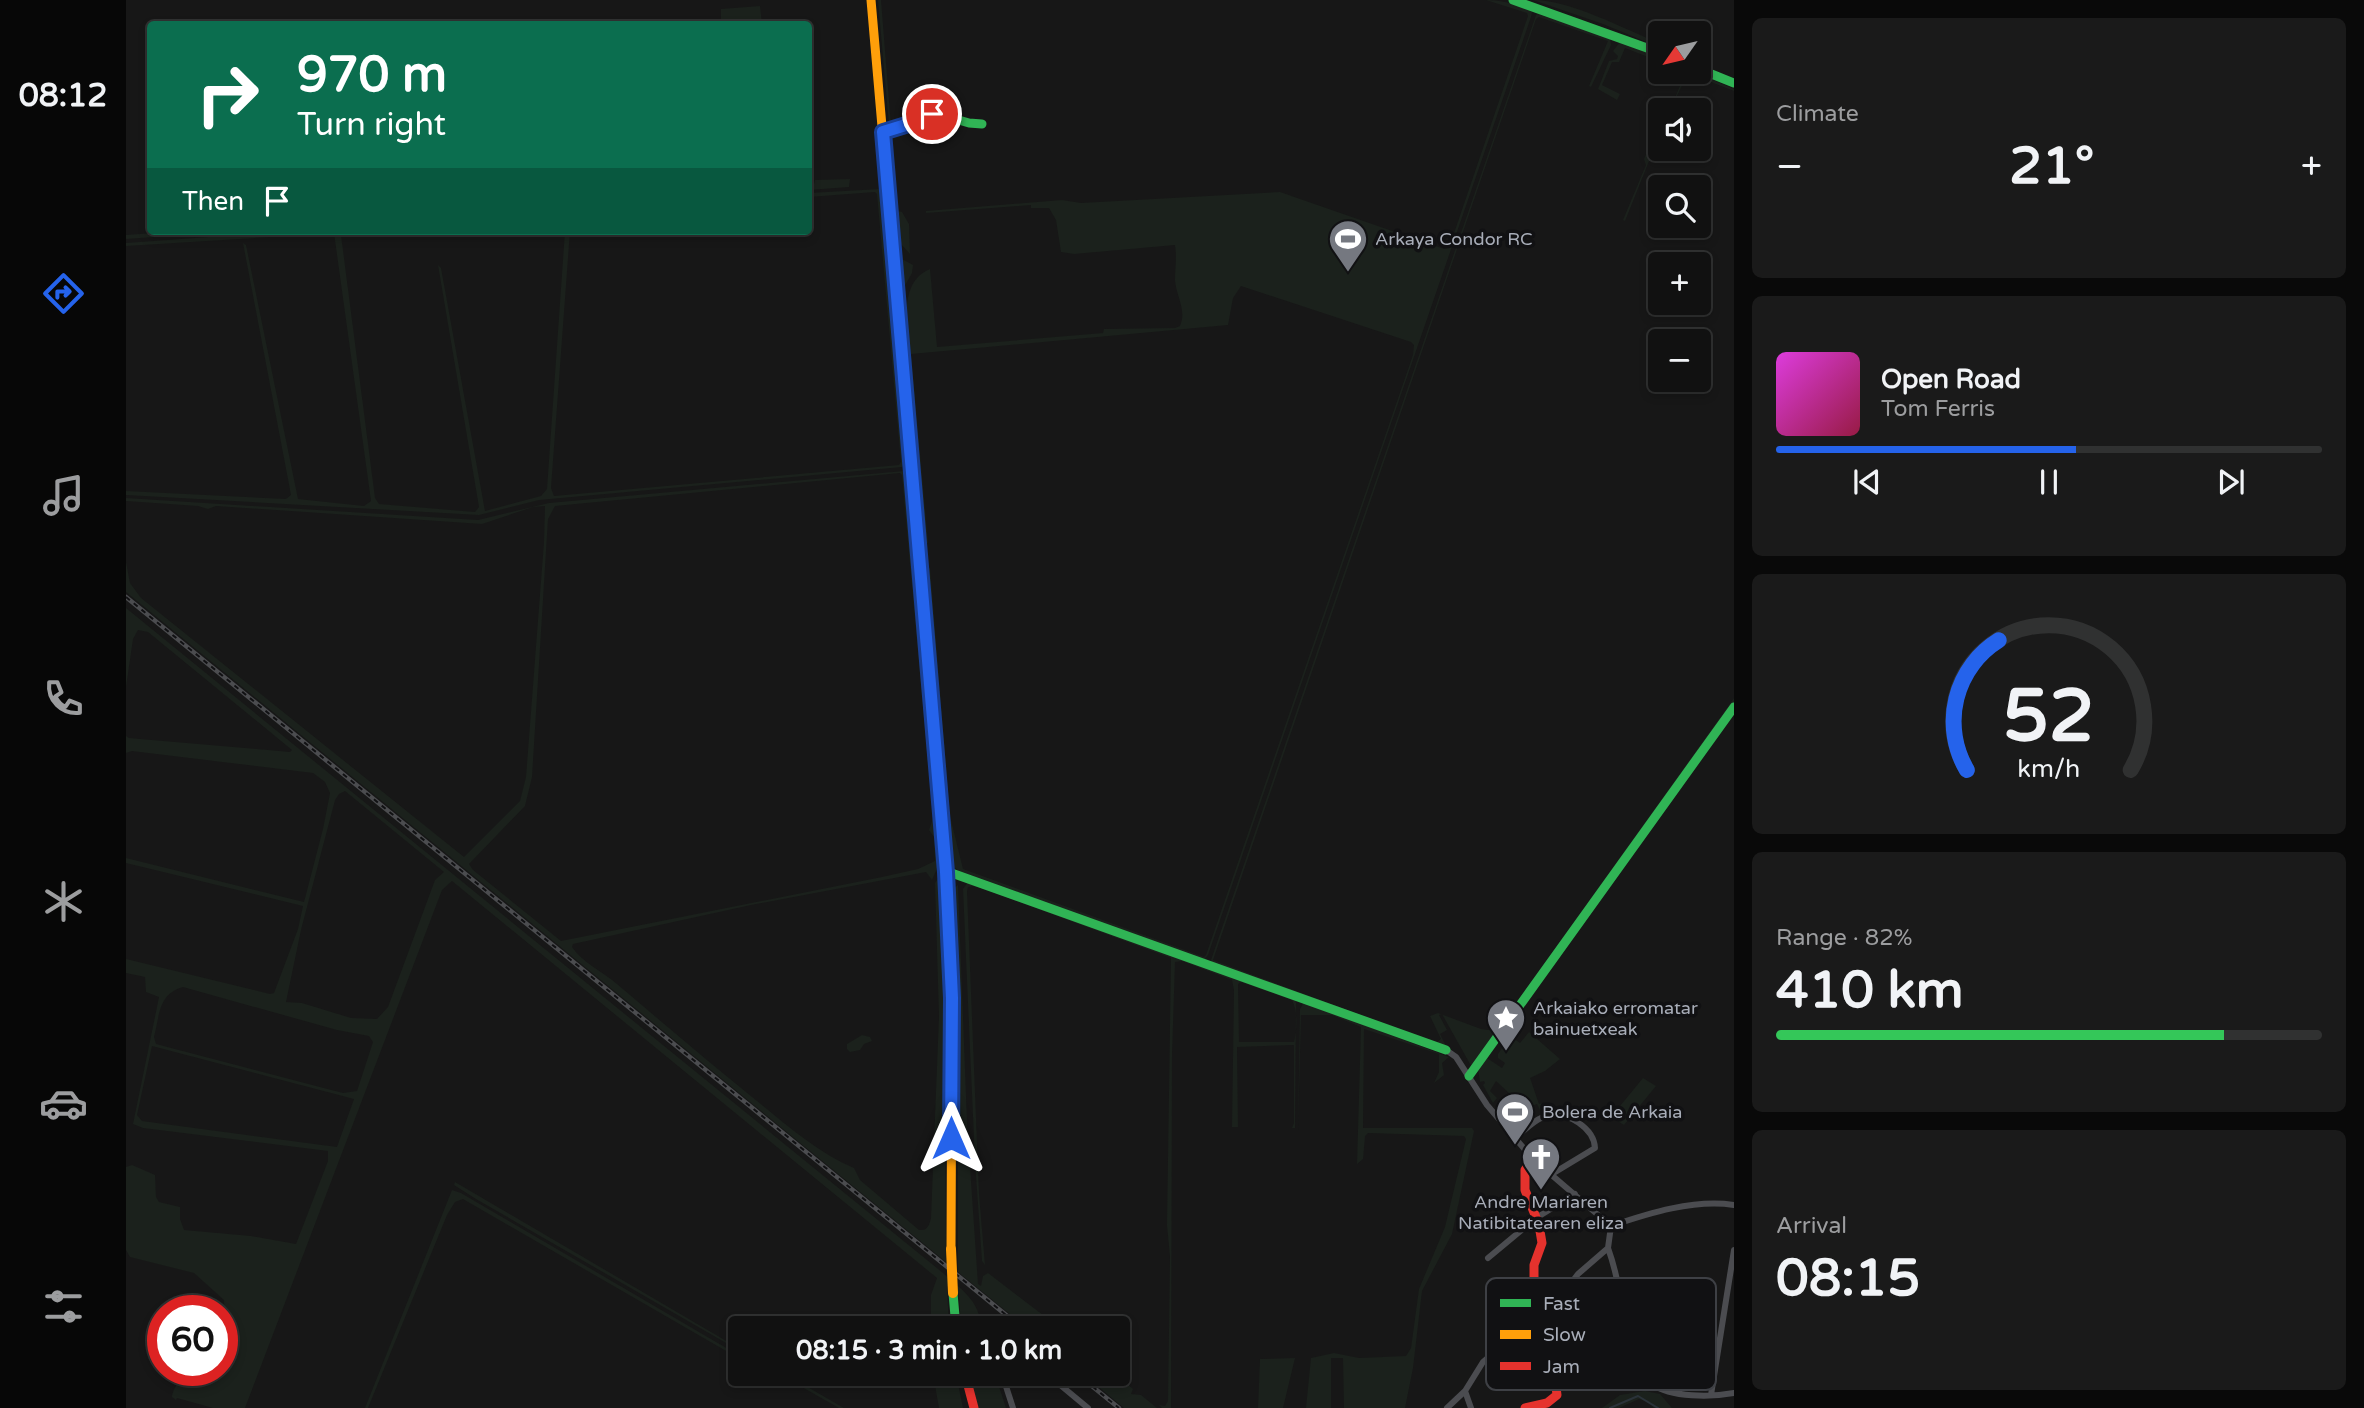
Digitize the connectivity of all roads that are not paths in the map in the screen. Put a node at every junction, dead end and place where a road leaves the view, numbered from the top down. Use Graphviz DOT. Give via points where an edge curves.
graph roads {
  1 [pos="871,0"];
  2 [pos="1513,0"];
  3 [pos="1648,48"];
  4 [pos="1712,74"];
  5 [pos="1734,83"];
  6 [pos="982,124"];
  7 [pos="883,132"];
  8 [pos="1734,707"];
  9 [pos="946,872"];
  10 [pos="1446,1050"];
  11 [pos="1469,1076"];
  12 [pos="1515,1138"];
  13 [pos="1533,1159"];
  14 [pos="1552,1174"];
  15 [pos="1575,1194"];
  16 [pos="1734,1205"];
  17 [pos="1536,1218"];
  18 [pos="1611,1226"];
  19 [pos="1608,1248"];
  20 [pos="1734,1250"];
  21 [pos="1488,1258"];
  22 [pos="1534,1278"];
  23 [pos="1575,1278"];
  24 [pos="1616,1278"];
  25 [pos="955,1316"];
  26 [pos="1486,1359"];
  27 [pos="1716,1363"];
  28 [pos="965,1386"];
  29 [pos="967,1386"];
  30 [pos="1006,1386"];
  31 [pos="1061,1386"];
  32 [pos="1556,1390"];
  33 [pos="1670,1390"];
  34 [pos="1712,1390"];
  35 [pos="1465,1391"];
  36 [pos="1734,1393"];
  37 [pos="1711,1395"];
  38 [pos="968,1408"];
  39 [pos="974,1408"];
  40 [pos="1013,1408"];
  41 [pos="1088,1408"];
  42 [pos="1447,1408"];
  43 [pos="1471,1408"];
  44 [pos="1525,1408"];
  1 -- 7 [label="main road"];
  2 -- 3 [label="main road"];
  4 -- 5 [label="main road"];
  6 -- 7 [label="main road" via="968,125 932,114"];
  7 -- 9 [label="main road"];
  8 -- 11 [label="main road"];
  9 -- 10 [label="main road"];
  9 -- 25 [label="main road, bridge"];
  10 -- 11 [label="street"];
  11 -- 12 [label="street"];
  12 -- 13 [label="street"];
  12 -- 14 [label="street" via="1549,1115 1566,1117 1590,1132 1595,1148"];
  13 -- 14 [label="street"];
  13 -- 17 [label="main road" via="1525,1170 1525,1190"];
  14 -- 15 [label="street"];
  15 -- 17 [label="street"];
  15 -- 18 [label="street"];
  16 -- 18 [label="street" via="1698,1205 1645,1214"];
  17 -- 21 [label="street"];
  17 -- 22 [label="main road" via="1542,1243"];
  18 -- 19 [label="street"];
  19 -- 23 [label="street"];
  19 -- 24 [label="street"];
  20 -- 27 [label="street"];
  26 -- 35 [label="street"];
  28 -- 38 [label="main road"];
  29 -- 39 [label="main road"];
  30 -- 40 [label="street"];
  31 -- 41 [label="street"];
  32 -- 44 [label="main road" via="1547,1403"];
  33 -- 37 [label="street"];
  34 -- 37 [label="street"];
  35 -- 42 [label="street"];
  35 -- 43 [label="street"];
  36 -- 37 [label="street"];
}
